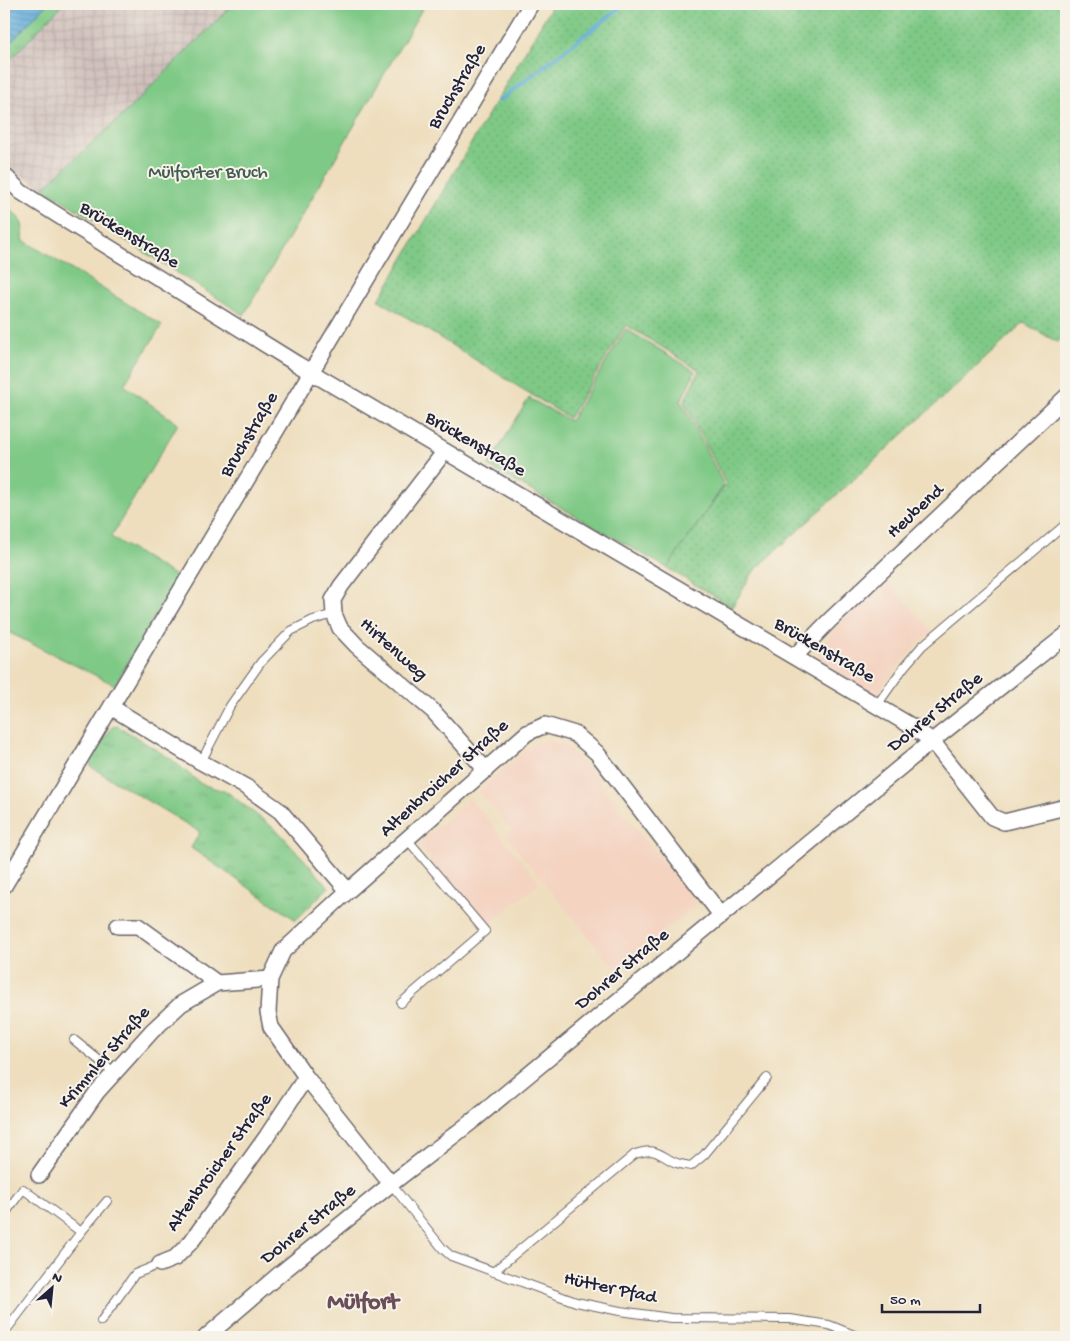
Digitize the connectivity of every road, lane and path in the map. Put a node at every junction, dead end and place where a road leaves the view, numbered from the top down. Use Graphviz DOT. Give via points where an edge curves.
graph roads {
  1 [pos="531,4"];
  2 [pos="4,176"];
  3 [pos="311,372"];
  4 [pos="1066,397"];
  5 [pos="445,451"];
  6 [pos="1066,524"];
  7 [pos="334,614"];
  8 [pos="1066,635"];
  9 [pos="794,657"];
  10 [pos="877,706"];
  11 [pos="111,707"];
  12 [pos="932,741"];
  13 [pos="201,762"];
  14 [pos="486,770"];
  15 [pos="1066,807"];
  16 [pos="407,839"];
  17 [pos="4,886"];
  18 [pos="348,891"];
  19 [pos="721,915"];
  20 [pos="118,926"];
  21 [pos="270,979"];
  22 [pos="217,983"];
  23 [pos="401,1003"];
  24 [pos="74,1040"];
  25 [pos="115,1073"];
  26 [pos="306,1077"];
  27 [pos="767,1078"];
  28 [pos="39,1175"];
  29 [pos="391,1184"];
  30 [pos="107,1201"];
  31 [pos="4,1215"];
  32 [pos="81,1232"];
  33 [pos="160,1264"];
  34 [pos="492,1272"];
  35 [pos="101,1321"];
  36 [pos="4,1333"];
  37 [pos="206,1337"];
  38 [pos="859,1337"];
  1 -- 3 [label="street, Bruchstraße"];
  2 -- 3 [label="street, Brückenstraße" via="21,192"];
  3 -- 5 [label="street, Brückenstraße"];
  3 -- 11 [label="street, Bruchstraße"];
  4 -- 9 [label="street, Heubend"];
  5 -- 7 [label="street, Hirtenweg" via="341,586 333,600"];
  5 -- 9 [label="street, Brückenstraße"];
  6 -- 10 [label="lane" via="922,646"];
  7 -- 13 [label="lane" via="291,631 261,662 230,706"];
  7 -- 14 [label="street, Hirtenweg" via="340,628 357,646 433,711"];
  8 -- 12 [label="street, Dohrer Straße"];
  9 -- 10 [label="street, Brückenstraße"];
  10 -- 12 [label="street, Brückenstraße"];
  11 -- 13 [label="street"];
  11 -- 17 [label="street, Bruchstraße"];
  12 -- 15 [label="street, Brückenstraße" via="992,817 1004,822"];
  12 -- 19 [label="street, Dohrer Straße"];
  13 -- 18 [label="street" via="246,787 280,812"];
  14 -- 16 [label="street, Altenbroicher Straße"];
  14 -- 19 [label="street, Altenbroicher Straße" via="527,732 545,725 575,734 597,753"];
  16 -- 18 [label="street, Altenbroicher Straße"];
  16 -- 23 [label="lane" via="485,931"];
  18 -- 21 [label="street, Altenbroicher Straße" via="284,951"];
  19 -- 29 [label="street, Dohrer Straße" via="475,1119"];
  20 -- 22 [label="street" via="138,926"];
  21 -- 22 [label="street, Krimmler Straße"];
  21 -- 26 [label="street, Altenbroicher Straße" via="268,1012 271,1027"];
  22 -- 25 [label="street, Krimmler Straße" via="181,1004 152,1030"];
  24 -- 25 [label="lane"];
  25 -- 28 [label="street, Krimmler Straße" via="97,1092"];
  26 -- 29 [label="street, Altenbroicher Straße"];
  26 -- 33 [label="street, Altenbroicher Straße" via="191,1242 175,1258"];
  27 -- 34 [label="lane" via="704,1155 691,1166 674,1162 660,1152 648,1149 635,1154"];
  29 -- 34 [label="lane, Hütter Pfad" via="451,1256"];
  29 -- 37 [label="street, Dohrer Straße"];
  30 -- 32 [label="lane"];
  31 -- 32 [label="lane" via="23,1189"];
  32 -- 36 [label="lane"];
  33 -- 35 [label="lane" via="135,1274"];
  34 -- 38 [label="lane, Hütter Pfad" via="576,1302 620,1311 671,1318 790,1319 829,1325"];
}
